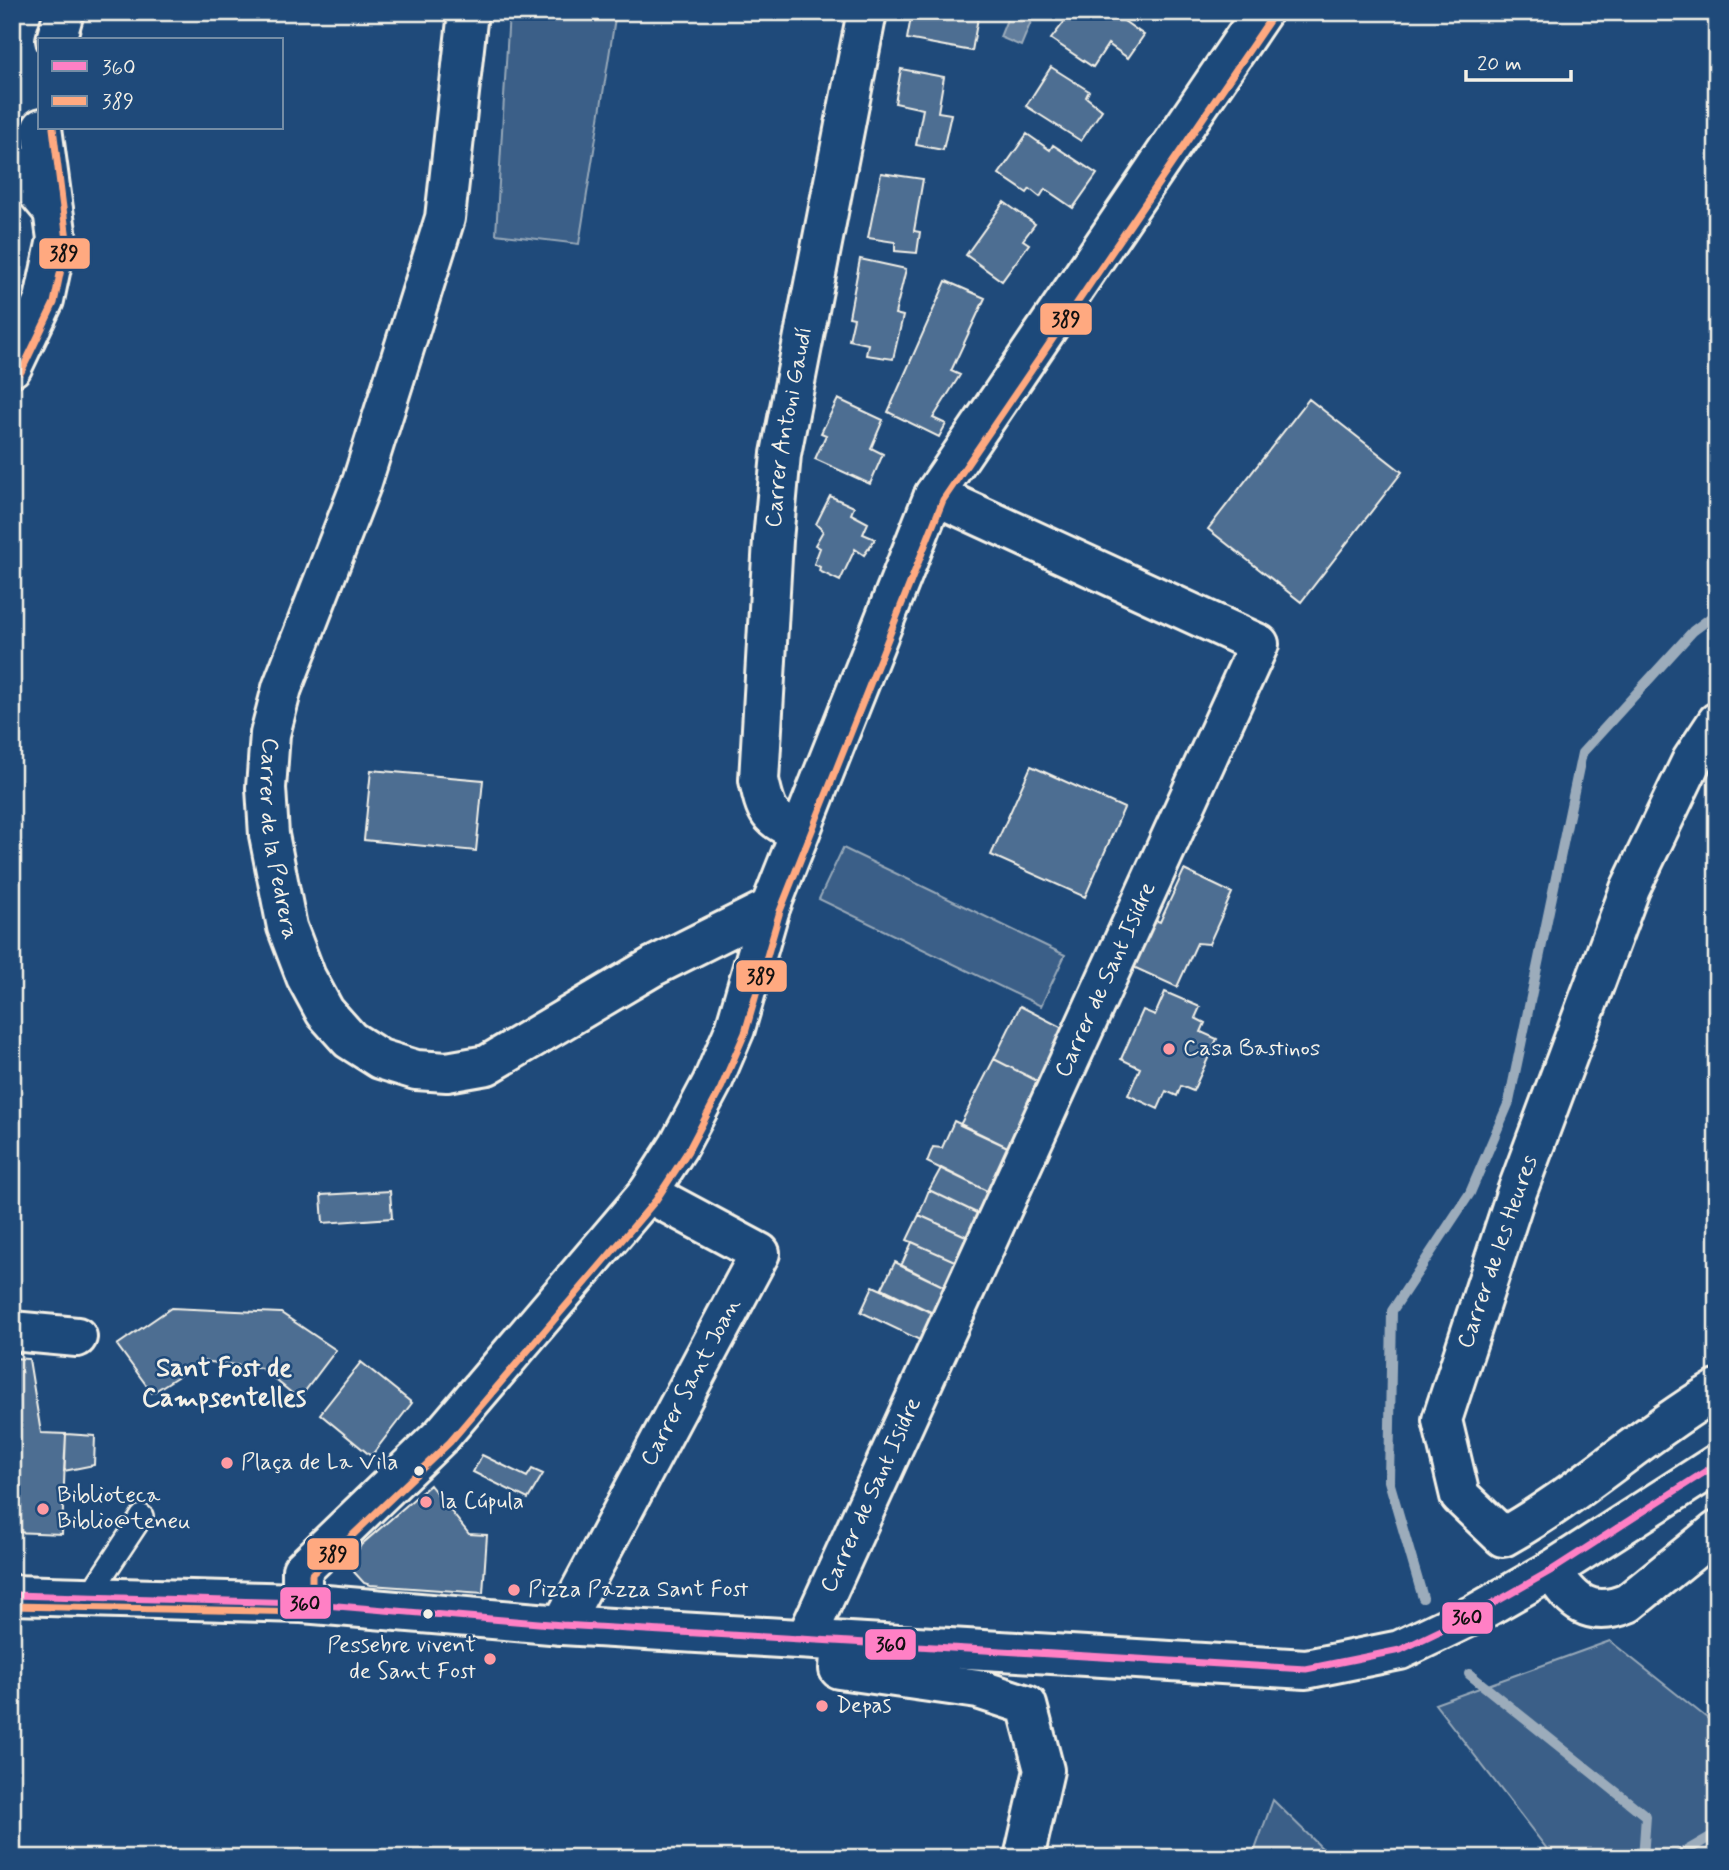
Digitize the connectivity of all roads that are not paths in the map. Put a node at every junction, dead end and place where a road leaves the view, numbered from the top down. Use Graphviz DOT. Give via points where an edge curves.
graph roads {
  1 [pos="64,12"];
  2 [pos="468,12"];
  3 [pos="867,12"];
  4 [pos="1262,12"];
  5 [pos="57,38"];
  6 [pos="42,130"];
  7 [pos="12,162"];
  8 [pos="53,211"];
  9 [pos="12,367"];
  10 [pos="934,495"];
  11 [pos="1717,722"];
  12 [pos="799,831"];
  13 [pos="770,908"];
  14 [pos="649,1193"];
  15 [pos="12,1331"];
  16 [pos="77,1337"];
  17 [pos="1717,1390"];
  18 [pos="1717,1464"];
  19 [pos="142,1516"];
  20 [pos="1717,1531"];
  21 [pos="1552,1570"];
  22 [pos="12,1595"];
  23 [pos="87,1599"];
  24 [pos="302,1603"];
  25 [pos="562,1625"];
  26 [pos="823,1640"];
  27 [pos="1024,1858"];
  1 -- 5 [label="street"];
  2 -- 13 [label="street, Carrer de la Pedrera" via="445,218 362,482 282,688 270,734 269,835 287,927 325,1012 350,1040 380,1059 416,1070 447,1072 487,1065 654,966"];
  3 -- 12 [label="street, Carrer Antoni Gaudí" via="781,454 773,540 759,780 765,809 779,823"];
  4 -- 10 [label="street"];
  6 -- 8 [label="street"];
  7 -- 8 [label="street"];
  8 -- 9 [label="street" via="57,239 44,300"];
  10 -- 12 [label="street"];
  10 -- 26 [label="street, Carrer de Sant Isidre" via="1259,644"];
  11 -- 17 [label="street, Carrer de les Heures" via="1692,760 1630,889 1515,1197 1442,1420 1460,1496 1503,1537 1541,1516"];
  12 -- 13 [label="street"];
  13 -- 14 [label="street" via="726,1051"];
  14 -- 24 [label="street" via="442,1435 302,1570"];
  14 -- 25 [label="street, Carrer Sant Joan" via="760,1253"];
  15 -- 16 [label="street"];
  18 -- 21 [label="street"];
  19 -- 23 [label="lane"];
  20 -- 21 [label="street" via="1628,1603 1612,1610 1581,1605 1566,1593"];
  21 -- 26 [label="street" via="1400,1650 1306,1669"];
  22 -- 23 [label="street"];
  23 -- 24 [label="street"];
  24 -- 25 [label="street"];
  25 -- 26 [label="street"];
  26 -- 27 [label="street" via="839,1669 978,1689 1027,1705 1044,1770"];
}
